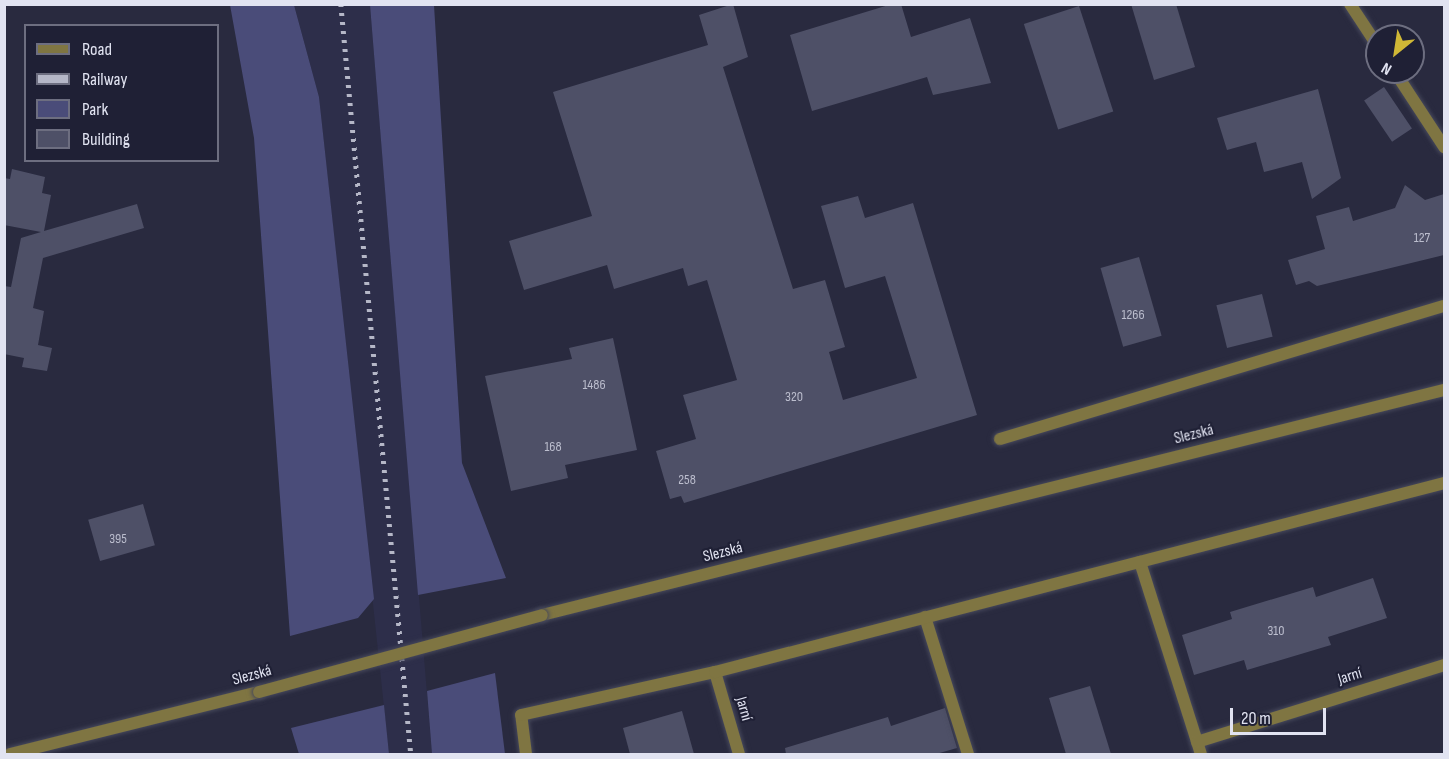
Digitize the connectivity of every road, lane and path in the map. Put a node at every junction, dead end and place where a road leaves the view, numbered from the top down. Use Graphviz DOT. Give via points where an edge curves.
graph roads {
  1 [pos="1350,4"];
  2 [pos="1365,27"];
  3 [pos="1403,84"];
  4 [pos="1444,147"];
  5 [pos="1444,306"];
  6 [pos="1444,390"];
  7 [pos="1000,439"];
  8 [pos="1444,483"];
  9 [pos="1140,562"];
  10 [pos="925,617"];
  11 [pos="1444,665"];
  12 [pos="715,672"];
  13 [pos="1197,742"];
  14 [pos="10,754"];
  15 [pos="526,754"];
  16 [pos="738,754"];
  17 [pos="968,754"];
  18 [pos="1201,754"];
  1 -- 2 [label="street"];
  3 -- 4 [label="street"];
  5 -- 7 [label="street"];
  6 -- 14 [label="street, Slezská, bridge" via="542,615"];
  8 -- 9 [label="street"];
  9 -- 10 [label="street"];
  9 -- 13 [label="street"];
  10 -- 12 [label="street"];
  10 -- 17 [label="street"];
  11 -- 13 [label="street, Jarní"];
  12 -- 15 [label="street" via="521,715"];
  12 -- 16 [label="street, Jarní"];
  13 -- 18 [label="street"];
}
